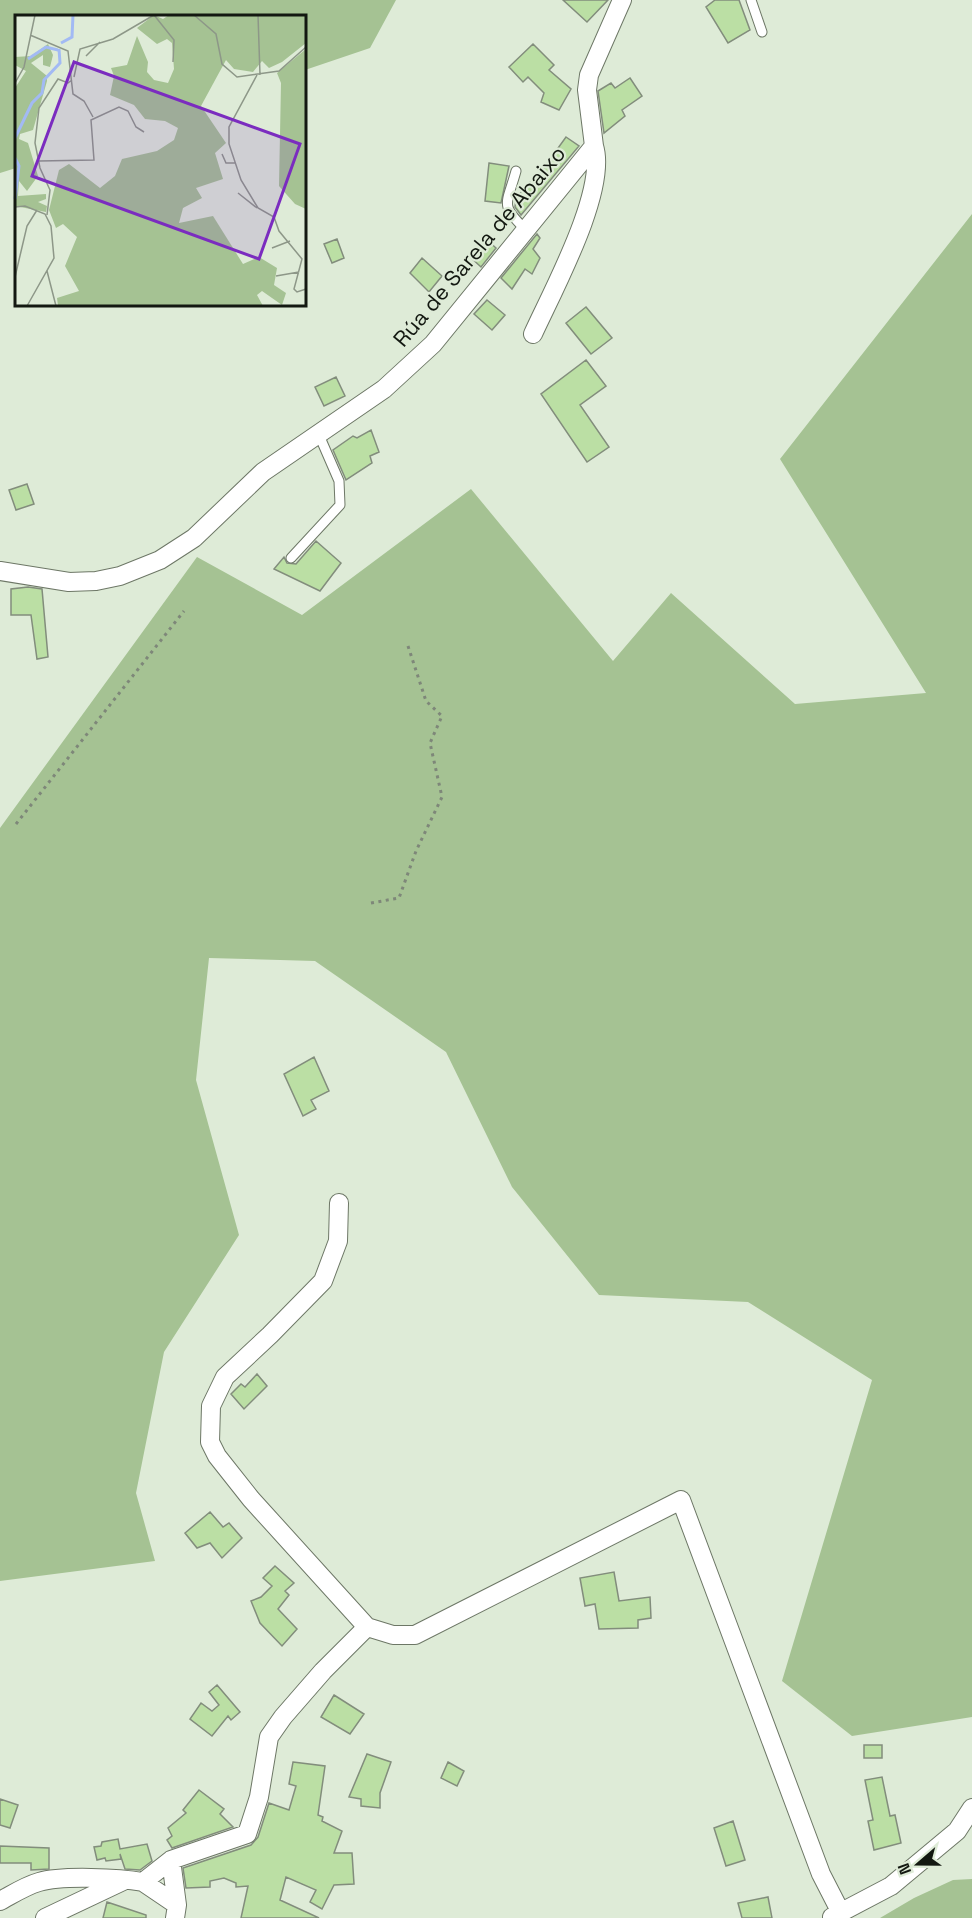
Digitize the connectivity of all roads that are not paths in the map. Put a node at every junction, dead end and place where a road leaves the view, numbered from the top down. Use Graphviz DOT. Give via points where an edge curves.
graph roads {
  1 [pos="622,0"];
  2 [pos="751,0"];
  3 [pos="762,32"];
  4 [pos="594,146"];
  5 [pos="516,171"];
  6 [pos="525,229"];
  7 [pos="533,334"];
  8 [pos="319,435"];
  9 [pos="291,558"];
  10 [pos="0,571"];
  11 [pos="339,1203"];
  12 [pos="367,1627"];
  13 [pos="972,1808"];
  14 [pos="171,1860"];
  15 [pos="135,1881"];
  16 [pos="0,1900"];
  17 [pos="176,1911"];
  18 [pos="836,1915"];
  19 [pos="45,1918"];
  1 -- 4 [label="street, Rúa de Sarela de Abaixo" via="589,75 587,90"];
  2 -- 3 [label="lane"];
  4 -- 6 [label="street, Rúa de Sarela de Abaixo"];
  4 -- 7 [label="street, Rúa de Sarela de Abaixo" via="596,174 587,208"];
  5 -- 6 [label="lane" via="506,206"];
  6 -- 8 [label="street, Rúa de Sarela de Abaixo" via="433,344 384,389"];
  8 -- 9 [label="lane" via="339,481 340,505"];
  8 -- 10 [label="street, Rúa de Sarela de Abaixo" via="263,472 194,538 160,560 96,581 69,582"];
  11 -- 12 [label="street" via="338,1241 323,1281 225,1377 211,1406 210,1442 251,1499"];
  12 -- 14 [label="street" via="323,1671 269,1737 259,1797 247,1834"];
  12 -- 18 [label="street" via="393,1635 415,1635 681,1500"];
  13 -- 18 [label="street" via="957,1830 891,1886"];
  14 -- 15 [label="street"];
  14 -- 17 [label="street"];
  15 -- 16 [label="street" via="53,1879"];
  15 -- 17 [label="street"];
  15 -- 19 [label="street"];
}
